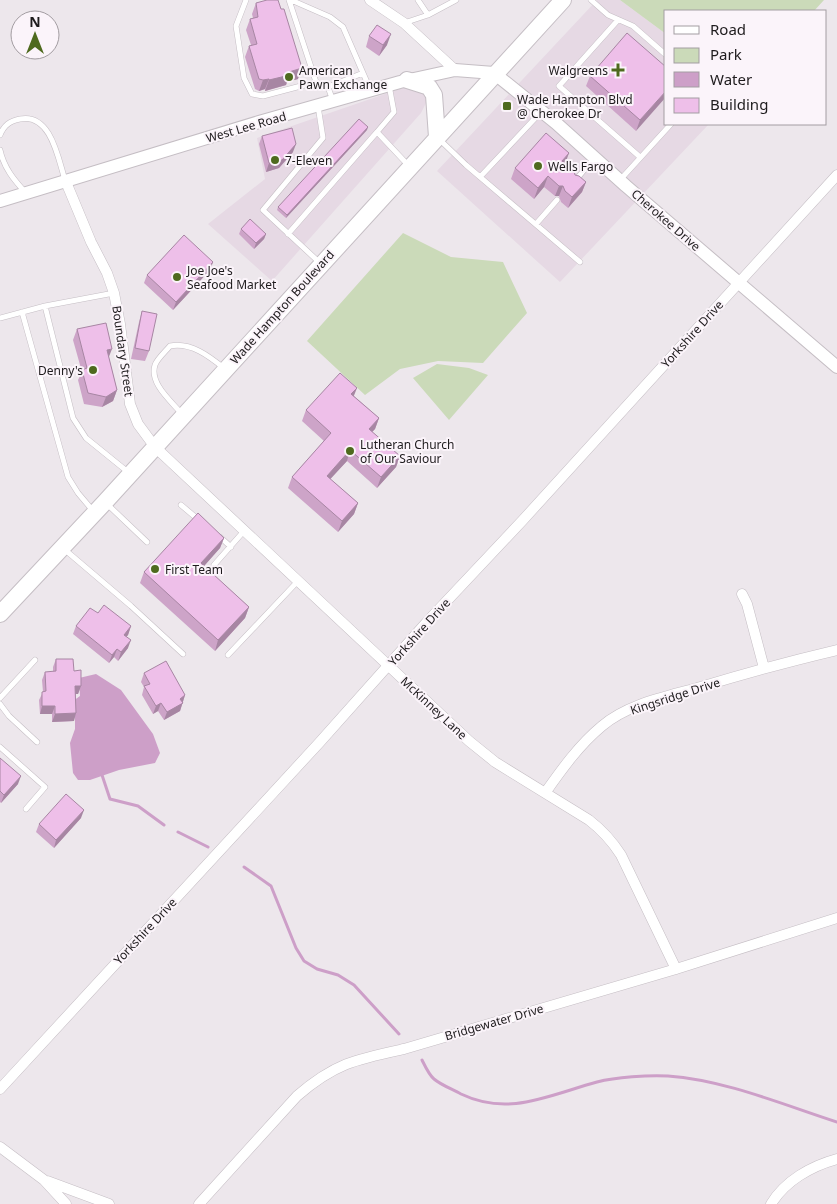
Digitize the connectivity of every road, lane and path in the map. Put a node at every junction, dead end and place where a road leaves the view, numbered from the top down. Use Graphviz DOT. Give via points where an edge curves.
graph roads {
  1 [pos="246,0"];
  2 [pos="290,0"];
  3 [pos="370,0"];
  4 [pos="418,0"];
  5 [pos="456,0"];
  6 [pos="591,0"];
  7 [pos="556,5"];
  8 [pos="428,15"];
  9 [pos="618,20"];
  10 [pos="404,23"];
  11 [pos="664,53"];
  12 [pos="455,70"];
  13 [pos="363,73"];
  14 [pos="494,73"];
  15 [pos="407,80"];
  16 [pos="316,82"];
  17 [pos="389,85"];
  18 [pos="328,87"];
  19 [pos="371,90"];
  20 [pos="334,101"];
  21 [pos="318,106"];
  22 [pos="542,111"];
  23 [pos="670,125"];
  24 [pos="377,132"];
  25 [pos="0,135"];
  26 [pos="437,137"];
  27 [pos="0,150"];
  28 [pos="595,158"];
  29 [pos="640,158"];
  30 [pos="410,167"];
  31 [pos="837,175"];
  32 [pos="480,177"];
  33 [pos="620,180"];
  34 [pos="66,182"];
  35 [pos="574,183"];
  36 [pos="26,193"];
  37 [pos="557,200"];
  38 [pos="0,201"];
  39 [pos="536,224"];
  40 [pos="288,234"];
  41 [pos="580,262"];
  42 [pos="321,264"];
  43 [pos="739,282"];
  44 [pos="114,293"];
  45 [pos="45,306"];
  46 [pos="22,312"];
  47 [pos="0,318"];
  48 [pos="837,367"];
  49 [pos="225,369"];
  50 [pos="183,416"];
  51 [pos="151,441"];
  52 [pos="130,474"];
  53 [pos="181,505"];
  54 [pos="100,507"];
  55 [pos="202,523"];
  56 [pos="244,531"];
  57 [pos="216,535"];
  58 [pos="147,542"];
  59 [pos="231,546"];
  60 [pos="62,547"];
  61 [pos="214,565"];
  62 [pos="298,581"];
  63 [pos="742,594"];
  64 [pos="0,614"];
  65 [pos="837,650"];
  66 [pos="183,654"];
  67 [pos="228,655"];
  68 [pos="35,660"];
  69 [pos="388,665"];
  70 [pos="764,668"];
  71 [pos="0,698"];
  72 [pos="0,704"];
  73 [pos="37,742"];
  74 [pos="0,747"];
  75 [pos="545,793"];
  76 [pos="26,809"];
  77 [pos="837,918"];
  78 [pos="676,969"];
  79 [pos="0,1090"];
  80 [pos="0,1147"];
  81 [pos="837,1159"];
  82 [pos="44,1180"];
  83 [pos="66,1204"];
  84 [pos="109,1204"];
  85 [pos="199,1204"];
  86 [pos="770,1204"];
  1 -- 16 [label="lane" via="236,26 244,78 252,94 263,96"];
  2 -- 13 [label="lane" via="343,26"];
  2 -- 16 [label="lane"];
  3 -- 10 [label="street"];
  4 -- 8 [label="lane"];
  5 -- 8 [label="lane"];
  6 -- 9 [label="lane"];
  7 -- 14 [label="main road, Wade Hampton Boulevard"];
  8 -- 10 [label="lane"];
  9 -- 11 [label="lane" via="633,26"];
  9 -- 29 [label="lane" via="559,86"];
  10 -- 12 [label="street"];
  12 -- 14 [label="street, West Lee Road"];
  12 -- 15 [label="street, West Lee Road"];
  13 -- 18 [label="lane"];
  13 -- 19 [label="lane"];
  14 -- 22 [label="street, Cherokee Drive"];
  14 -- 26 [label="main road, Wade Hampton Boulevard"];
  15 -- 17 [label="street, West Lee Road"];
  15 -- 26 [label="main road" via="429,87 434,95"];
  16 -- 18 [label="lane"];
  17 -- 19 [label="street, West Lee Road"];
  17 -- 24 [label="lane" via="394,112"];
  18 -- 20 [label="lane"];
  19 -- 20 [label="street, West Lee Road"];
  20 -- 21 [label="street, West Lee Road"];
  21 -- 34 [label="street, West Lee Road"];
  21 -- 40 [label="lane" via="323,138 263,210"];
  22 -- 28 [label="street, Cherokee Drive"];
  22 -- 32 [label="lane"];
  23 -- 29 [label="lane"];
  24 -- 30 [label="lane"];
  24 -- 40 [label="lane"];
  25 -- 34 [label="lane" via="4,127 17,120 26,118 44,125"];
  26 -- 30 [label="main road, Wade Hampton Boulevard"];
  26 -- 32 [label="lane"];
  27 -- 36 [label="lane" via="8,171"];
  28 -- 33 [label="street, Cherokee Drive"];
  28 -- 35 [label="lane"];
  29 -- 33 [label="lane"];
  30 -- 42 [label="main road, Wade Hampton Boulevard"];
  31 -- 43 [label="street, Yorkshire Drive"];
  32 -- 39 [label="lane"];
  33 -- 43 [label="street, Cherokee Drive"];
  34 -- 36 [label="street, West Lee Road"];
  34 -- 44 [label="street, Boundary Street"];
  36 -- 38 [label="street, West Lee Road"];
  37 -- 39 [label="lane"];
  39 -- 41 [label="lane"];
  40 -- 42 [label="lane"];
  42 -- 49 [label="main road, Wade Hampton Boulevard"];
  43 -- 48 [label="street, Cherokee Drive"];
  43 -- 69 [label="street, Yorkshire Drive"];
  44 -- 45 [label="lane"];
  44 -- 51 [label="street, Boundary Street" via="130,404 138,424"];
  45 -- 46 [label="lane"];
  45 -- 52 [label="lane" via="73,418 86,438"];
  46 -- 47 [label="lane"];
  46 -- 54 [label="lane" via="68,477 78,493"];
  49 -- 50 [label="main road, Wade Hampton Boulevard"];
  49 -- 50 [label="lane" via="206,353 178,344 170,346 155,365 154,377"];
  50 -- 51 [label="main road, Wade Hampton Boulevard"];
  51 -- 52 [label="main road, Wade Hampton Boulevard"];
  51 -- 56 [label="street, McKinney Lane"];
  52 -- 54 [label="main road, Wade Hampton Boulevard"];
  53 -- 55 [label="lane"];
  54 -- 58 [label="lane"];
  54 -- 60 [label="main road, Wade Hampton Boulevard"];
  56 -- 59 [label="lane"];
  56 -- 62 [label="street, McKinney Lane"];
  57 -- 59 [label="lane"];
  59 -- 61 [label="lane"];
  60 -- 64 [label="main road, Wade Hampton Boulevard"];
  60 -- 66 [label="lane"];
  62 -- 67 [label="lane"];
  62 -- 69 [label="street, McKinney Lane"];
  63 -- 70 [label="street"];
  65 -- 70 [label="street, Kingsridge Drive"];
  68 -- 71 [label="lane"];
  69 -- 75 [label="street, McKinney Lane" via="469,741 495,762"];
  69 -- 79 [label="street, Yorkshire Drive"];
  70 -- 75 [label="street, Kingsridge Drive" via="632,708 616,716 582,745"];
  72 -- 73 [label="lane"];
  74 -- 76 [label="lane" via="45,788"];
  75 -- 78 [label="street, McKinney Lane" via="589,820 612,842"];
  77 -- 78 [label="street, Bridgewater Drive"];
  78 -- 85 [label="street, Bridgewater Drive" via="404,1049 361,1058 334,1069 297,1096"];
  80 -- 82 [label="street"];
  81 -- 86 [label="street" via="790,1181"];
  82 -- 83 [label="street"];
  82 -- 84 [label="street"];
}
